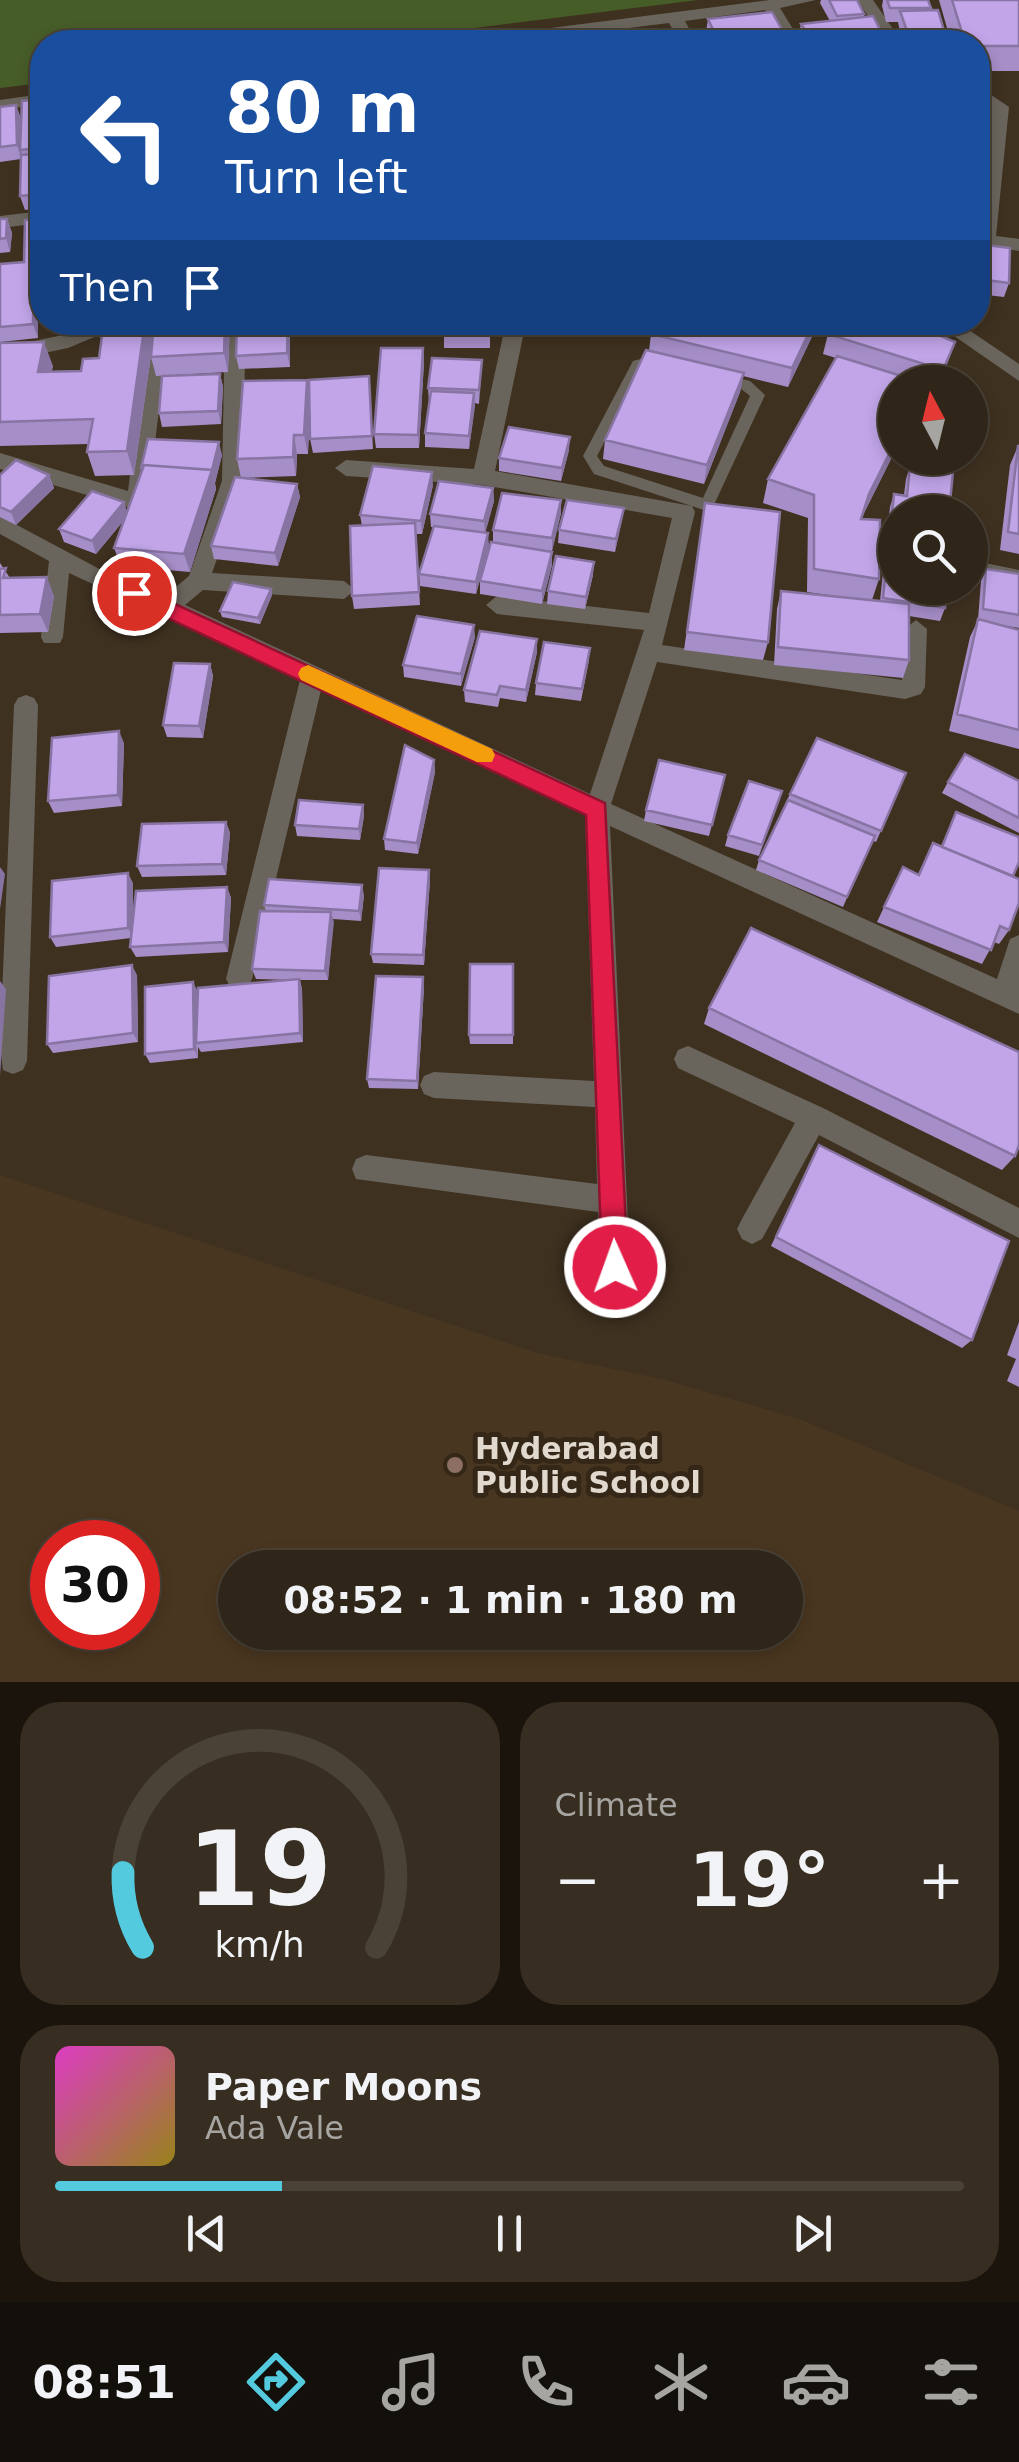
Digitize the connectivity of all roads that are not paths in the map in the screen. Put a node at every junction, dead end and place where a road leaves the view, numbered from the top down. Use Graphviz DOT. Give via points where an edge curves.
graph roads {
  1 [pos="808,0"];
  2 [pos="865,0"];
  3 [pos="770,6"];
  4 [pos="676,20"];
  5 [pos="596,30"];
  6 [pos="681,30"];
  7 [pos="785,30"];
  8 [pos="886,30"];
  9 [pos="990,100"];
  10 [pos="30,101"];
  11 [pos="0,105"];
  12 [pos="990,181"];
  13 [pos="30,218"];
  14 [pos="0,222"];
  15 [pos="990,241"];
  16 [pos="1019,245"];
  17 [pos="82,335"];
  18 [pos="158,335"];
  19 [pos="235,335"];
  20 [pos="513,335"];
  21 [pos="962,335"];
  22 [pos="0,355"];
  23 [pos="1019,374"];
  24 [pos="0,460"];
  25 [pos="346,468"];
  26 [pos="483,477"];
  27 [pos="689,506"];
  28 [pos="0,524"];
  29 [pos="60,557"];
  30 [pos="988,572"];
  31 [pos="1019,578"];
  32 [pos="198,580"];
  33 [pos="344,590"];
  34 [pos="497,606"];
  35 [pos="168,607"];
  36 [pos="658,624"];
  37 [pos="916,629"];
  38 [pos="52,637"];
  39 [pos="648,652"];
  40 [pos="313,676"];
  41 [pos="26,705"];
  42 [pos="12,776"];
  43 [pos="597,810"];
  44 [pos="1019,947"];
  45 [pos="7,960"];
  46 [pos="239,979"];
  47 [pos="1012,998"];
  48 [pos="688,1058"];
  49 [pos="12,1061"];
  50 [pos="434,1085"];
  51 [pos="608,1095"];
  52 [pos="813,1117"];
  53 [pos="366,1169"];
  54 [pos="613,1200"];
  55 [pos="1016,1212"];
  56 [pos="752,1229"];
  57 [pos="615,1267"];
  1 -- 3 [label="street"];
  2 -- 8 [label="street"];
  3 -- 4 [label="street"];
  3 -- 7 [label="street"];
  4 -- 5 [label="street"];
  4 -- 6 [label="street"];
  9 -- 12 [label="street" via="1000,108"];
  10 -- 11 [label="street"];
  13 -- 14 [label="street"];
  15 -- 16 [label="street"];
  17 -- 22 [label="street"];
  18 -- 24 [label="street" via="137,502"];
  19 -- 32 [label="street" via="233,481"];
  20 -- 26 [label="street"];
  21 -- 23 [label="street"];
  25 -- 26 [label="street"];
  26 -- 27 [label="street"];
  27 -- 27 [label="lane" via="707,504 758,395 745,384 652,361 638,364 590,456 599,470"];
  27 -- 36 [label="street"];
  28 -- 29 [label="street"];
  29 -- 35 [label="street"];
  29 -- 38 [label="street"];
  30 -- 31 [label="street"];
  32 -- 33 [label="street"];
  32 -- 35 [label="street"];
  34 -- 36 [label="street"];
  35 -- 40 [label="street"];
  36 -- 39 [label="street"];
  37 -- 39 [label="street" via="916,678 905,690"];
  39 -- 43 [label="street"];
  40 -- 43 [label="street"];
  40 -- 46 [label="street"];
  41 -- 42 [label="street"];
  42 -- 45 [label="street"];
  43 -- 47 [label="street"];
  43 -- 51 [label="street"];
  44 -- 47 [label="street"];
  45 -- 49 [label="street"];
  48 -- 52 [label="street"];
  50 -- 51 [label="street"];
  51 -- 54 [label="street"];
  52 -- 55 [label="street"];
  52 -- 56 [label="street"];
  53 -- 54 [label="street"];
  54 -- 57 [label="street"];
}
